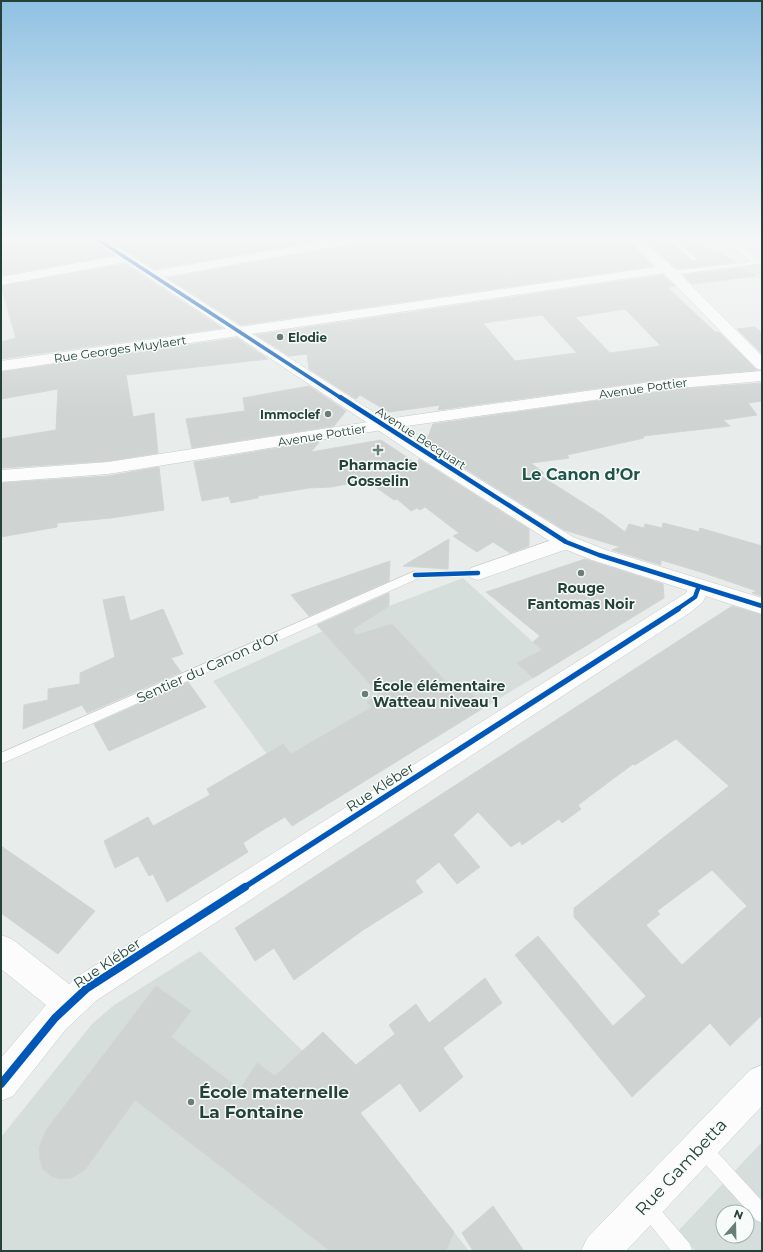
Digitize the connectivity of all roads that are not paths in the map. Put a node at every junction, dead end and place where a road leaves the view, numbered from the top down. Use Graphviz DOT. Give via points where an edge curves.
graph roads {
  1 [pos="184,295"];
  2 [pos="497,295"];
  3 [pos="693,295"];
  4 [pos="239,332"];
  5 [pos="762,365"];
  6 [pos="1,366"];
  7 [pos="762,376"];
  8 [pos="384,425"];
  9 [pos="1,476"];
  10 [pos="566,542"];
  11 [pos="478,573"];
  12 [pos="415,575"];
  13 [pos="700,586"];
  14 [pos="762,606"];
  15 [pos="1,759"];
  16 [pos="1,950"];
  17 [pos="69,1004"];
  18 [pos="762,1082"];
  19 [pos="1,1084"];
  20 [pos="700,1146"];
  21 [pos="645,1205"];
  22 [pos="762,1214"];
  23 [pos="600,1251"];
  24 [pos="683,1251"];
  1 -- 4 [label="street, Avenue Becquart"];
  2 -- 4 [label="street, Rue Georges Muylaert"];
  3 -- 5 [label="street"];
  4 -- 6 [label="street, Rue Georges Muylaert"];
  4 -- 8 [label="street, Avenue Becquart"];
  7 -- 8 [label="street, Avenue Pottier" via="679,383"];
  8 -- 9 [label="street, Avenue Pottier" via="108,468"];
  8 -- 10 [label="street, Avenue Becquart"];
  10 -- 11 [label="street"];
  10 -- 13 [label="street, Avenue Becquart" via="599,555"];
  12 -- 15 [label="lane, Sentier du Canon d'Or"];
  13 -- 14 [label="street, Avenue Becquart"];
  13 -- 17 [label="street, Rue Kléber" via="695,597 683,606 86,990"];
  16 -- 17 [label="street"];
  17 -- 19 [label="street, Rue Kléber"];
  18 -- 20 [label="street, Rue Gambetta"];
  20 -- 21 [label="street, Rue Gambetta"];
  20 -- 22 [label="lane"];
  21 -- 23 [label="street, Rue Gambetta"];
  21 -- 24 [label="lane"];
}
